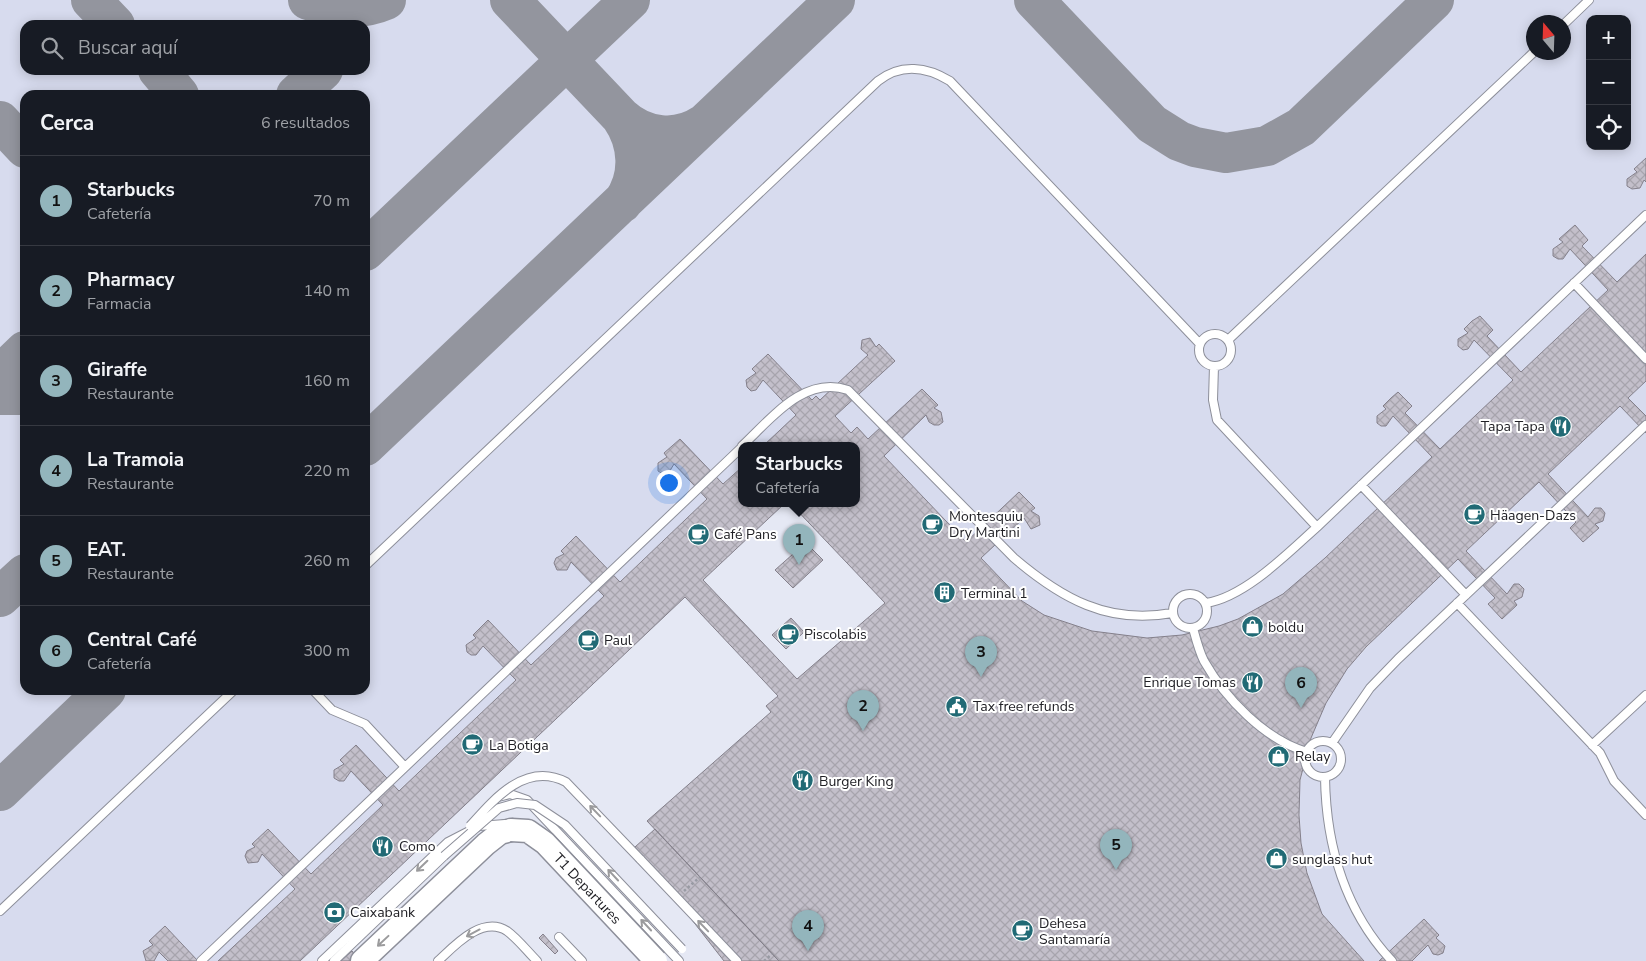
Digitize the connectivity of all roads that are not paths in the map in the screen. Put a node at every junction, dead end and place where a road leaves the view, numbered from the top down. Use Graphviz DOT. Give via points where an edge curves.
graph roads {
  1 [pos="1588,0"];
  2 [pos="1571,17"];
  3 [pos="1526,60"];
  4 [pos="1646,215"];
  5 [pos="1574,283"];
  6 [pos="1228,340"];
  7 [pos="1200,344"];
  8 [pos="1646,359"];
  9 [pos="1214,366"];
  10 [pos="1646,425"];
  11 [pos="747,442"];
  12 [pos="738,451"];
  13 [pos="1361,485"];
  14 [pos="1317,527"];
  15 [pos="370,561"];
  16 [pos="1466,595"];
  17 [pos="1206,603"];
  18 [pos="1458,603"];
  19 [pos="1172,614"];
  20 [pos="1193,628"];
  21 [pos="229,695"];
  22 [pos="318,695"];
  23 [pos="1646,695"];
  24 [pos="1332,743"];
  25 [pos="1592,745"];
  26 [pos="1307,752"];
  27 [pos="405,767"];
  28 [pos="1325,776"];
  29 [pos="491,808"];
  30 [pos="1646,815"];
  31 [pos="448,842"];
  32 [pos="536,847"];
  33 [pos="584,897"];
  34 [pos="0,911"];
  35 [pos="559,937"];
  36 [pos="682,949"];
  37 [pos="201,961"];
  38 [pos="322,961"];
  39 [pos="334,961"];
  40 [pos="362,961"];
  41 [pos="438,961"];
  42 [pos="537,961"];
  43 [pos="582,961"];
  44 [pos="644,961"];
  45 [pos="656,961"];
  46 [pos="679,961"];
  47 [pos="737,961"];
  48 [pos="1392,961"];
  1 -- 2 [label="lane"];
  3 -- 6 [label="lane"];
  4 -- 5 [label="lane"];
  5 -- 8 [label="lane"];
  5 -- 13 [label="lane"];
  6 -- 7 [label="lane" via="1214,334"];
  6 -- 9 [label="lane" via="1230,356 1222,364"];
  7 -- 9 [label="lane" via="1201,358"];
  7 -- 15 [label="lane" via="950,81 921,68 897,71 878,81"];
  9 -- 14 [label="lane" via="1213,400 1217,420"];
  10 -- 16 [label="lane"];
  11 -- 19 [label="lane" via="783,407 806,392 827,386 848,390 1014,558 1042,582 1064,596 1094,608 1124,615"];
  12 -- 27 [label="lane"];
  13 -- 14 [label="lane"];
  13 -- 16 [label="lane"];
  14 -- 17 [label="lane" via="1269,570 1239,589"];
  16 -- 18 [label="lane"];
  17 -- 19 [label="lane" via="1197,595 1183,594 1174,602"];
  17 -- 20 [label="lane" via="1206,616"];
  18 -- 24 [label="lane" via="1370,688"];
  18 -- 25 [label="lane"];
  19 -- 20 [label="lane" via="1182,627"];
  20 -- 26 [label="lane" via="1204,660 1237,704 1278,739"];
  21 -- 34 [label="lane"];
  22 -- 27 [label="lane" via="332,710 365,724"];
  23 -- 25 [label="lane"];
  24 -- 26 [label="lane" via="1322,741 1313,744"];
  24 -- 28 [label="lane" via="1339,750 1341,762 1337,771"];
  25 -- 30 [label="lane" via="1614,782"];
  26 -- 28 [label="lane" via="1308,767 1313,773"];
  27 -- 37 [label="lane"];
  28 -- 48 [label="lane" via="1336,861 1347,893 1365,929"];
  36 -- 29 [label="lane, one-way, bridge" via="565,824 535,805 523,803"];
  29 -- 39 [label="lane, bridge"];
  47 -- 29 [label="lane, one-way, bridge" via="566,782 544,775 521,781 504,791"];
  31 -- 32 [label="lane" via="479,826 499,823 516,829"];
  31 -- 38 [label="lane, one-way"];
  46 -- 31 [label="lane, one-way" via="522,796 498,797"];
  33 -- 44 [label="lane"];
  35 -- 43 [label="lane"];
  45 -- 40 [label="main road, T1 Departures, one-way, bridge" via="545,843 528,831 511,830 500,833 486,844"];
  42 -- 41 [label="lane, one-way" via="514,936 497,926 483,928 455,944"];
}
